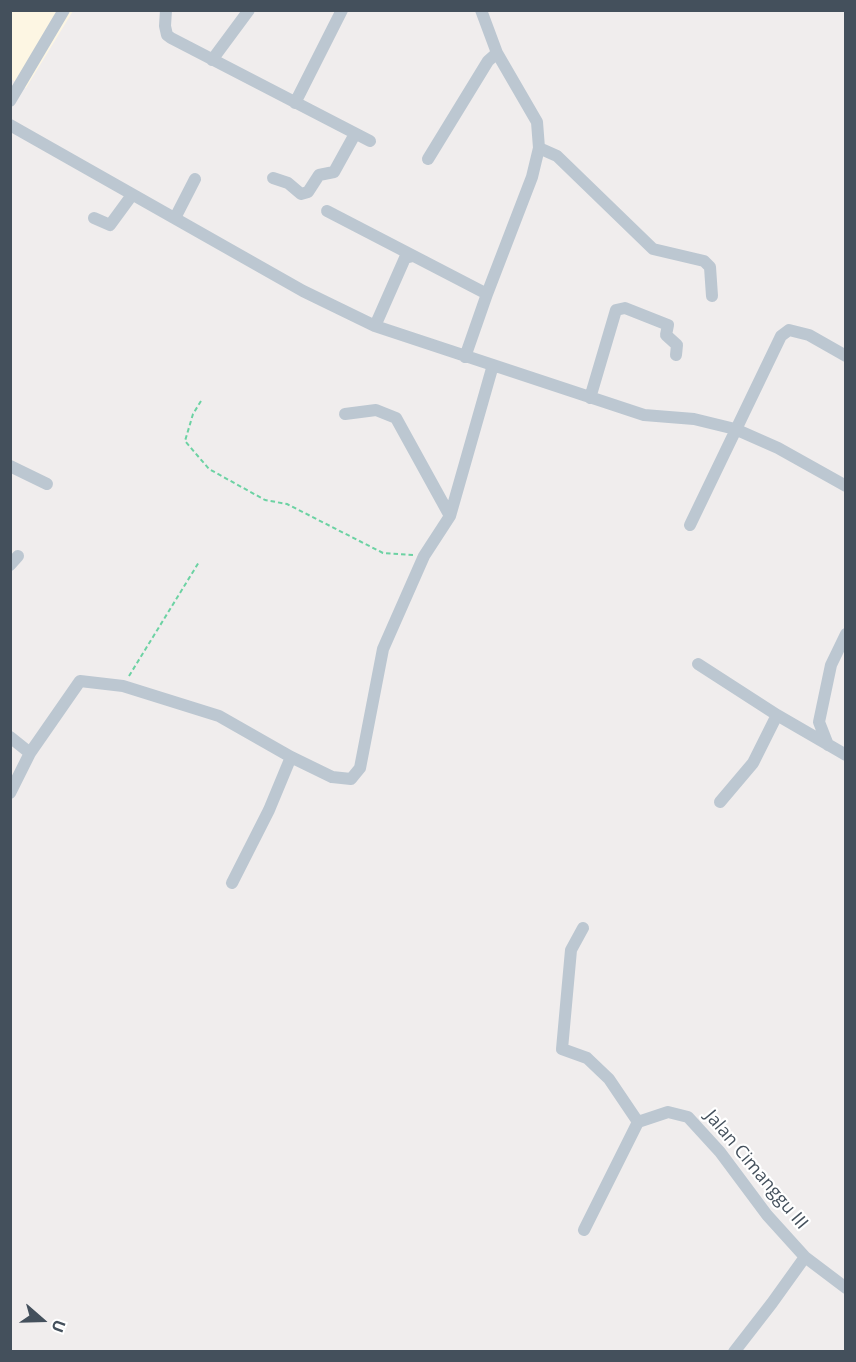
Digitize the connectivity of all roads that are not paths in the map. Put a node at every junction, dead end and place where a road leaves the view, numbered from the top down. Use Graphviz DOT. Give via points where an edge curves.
graph roads {
  1 [pos="63,10"];
  2 [pos="166,10"];
  3 [pos="249,10"];
  4 [pos="342,10"];
  5 [pos="481,10"];
  6 [pos="497,53"];
  7 [pos="212,60"];
  8 [pos="10,101"];
  9 [pos="295,103"];
  10 [pos="10,125"];
  11 [pos="355,134"];
  12 [pos="370,141"];
  13 [pos="539,148"];
  14 [pos="428,159"];
  15 [pos="273,178"];
  16 [pos="195,179"];
  17 [pos="132,195"];
  18 [pos="327,211"];
  19 [pos="94,218"];
  20 [pos="175,218"];
  21 [pos="413,256"];
  22 [pos="487,294"];
  23 [pos="712,296"];
  24 [pos="375,326"];
  25 [pos="676,355"];
  26 [pos="846,356"];
  27 [pos="465,357"];
  28 [pos="493,364"];
  29 [pos="590,398"];
  30 [pos="345,414"];
  31 [pos="735,429"];
  32 [pos="10,466"];
  33 [pos="47,484"];
  34 [pos="846,486"];
  35 [pos="450,516"];
  36 [pos="690,525"];
  37 [pos="846,634"];
  38 [pos="698,664"];
  39 [pos="777,715"];
  40 [pos="10,737"];
  41 [pos="828,745"];
  42 [pos="30,753"];
  43 [pos="846,755"];
  44 [pos="291,757"];
  45 [pos="10,794"];
  46 [pos="720,802"];
  47 [pos="232,883"];
  48 [pos="583,928"];
  49 [pos="638,1122"];
  50 [pos="584,1230"];
  51 [pos="805,1257"];
  52 [pos="846,1288"];
  53 [pos="734,1352"];
  1 -- 8 [label="street"];
  2 -- 7 [label="street" via="167,35"];
  3 -- 7 [label="street"];
  4 -- 9 [label="street"];
  5 -- 6 [label="street"];
  6 -- 13 [label="street" via="537,122"];
  6 -- 14 [label="street" via="488,61"];
  7 -- 9 [label="street"];
  9 -- 11 [label="street"];
  10 -- 17 [label="street"];
  11 -- 12 [label="street"];
  11 -- 15 [label="street" via="334,172 319,176 308,192 301,194 288,183"];
  13 -- 22 [label="street" via="532,177"];
  13 -- 23 [label="street" via="557,156 653,249 704,261 710,267"];
  16 -- 20 [label="street"];
  17 -- 19 [label="street" via="110,225"];
  17 -- 20 [label="street"];
  18 -- 21 [label="street"];
  20 -- 24 [label="street" via="303,291"];
  21 -- 22 [label="street"];
  21 -- 24 [label="street" via="405,258"];
  22 -- 27 [label="street"];
  24 -- 27 [label="street"];
  25 -- 29 [label="street" via="677,345 666,335 668,325 626,308 616,310"];
  26 -- 31 [label="street" via="809,335 789,330 781,336"];
  27 -- 28 [label="street"];
  28 -- 29 [label="street"];
  28 -- 35 [label="street"];
  29 -- 31 [label="street" via="644,415 694,419"];
  30 -- 35 [label="street" via="376,410 396,418"];
  31 -- 34 [label="street"];
  31 -- 36 [label="street"];
  32 -- 33 [label="street"];
  35 -- 44 [label="street" via="424,556 383,649 360,768 351,779 332,777"];
  37 -- 41 [label="street" via="831,665 819,722"];
  38 -- 39 [label="street"];
  39 -- 41 [label="street"];
  39 -- 46 [label="street" via="753,763"];
  40 -- 42 [label="street"];
  41 -- 43 [label="street"];
  42 -- 44 [label="street" via="80,681 123,686 219,716"];
  42 -- 45 [label="street"];
  44 -- 47 [label="street"];
  48 -- 49 [label="street" via="571,950 562,1049 586,1058 609,1079"];
  49 -- 50 [label="street"];
  49 -- 51 [label="street, Jalan Cimanggu III" via="668,1113 688,1117"];
  51 -- 52 [label="street, Jalan Cimanggu III"];
  51 -- 53 [label="street"];
}
